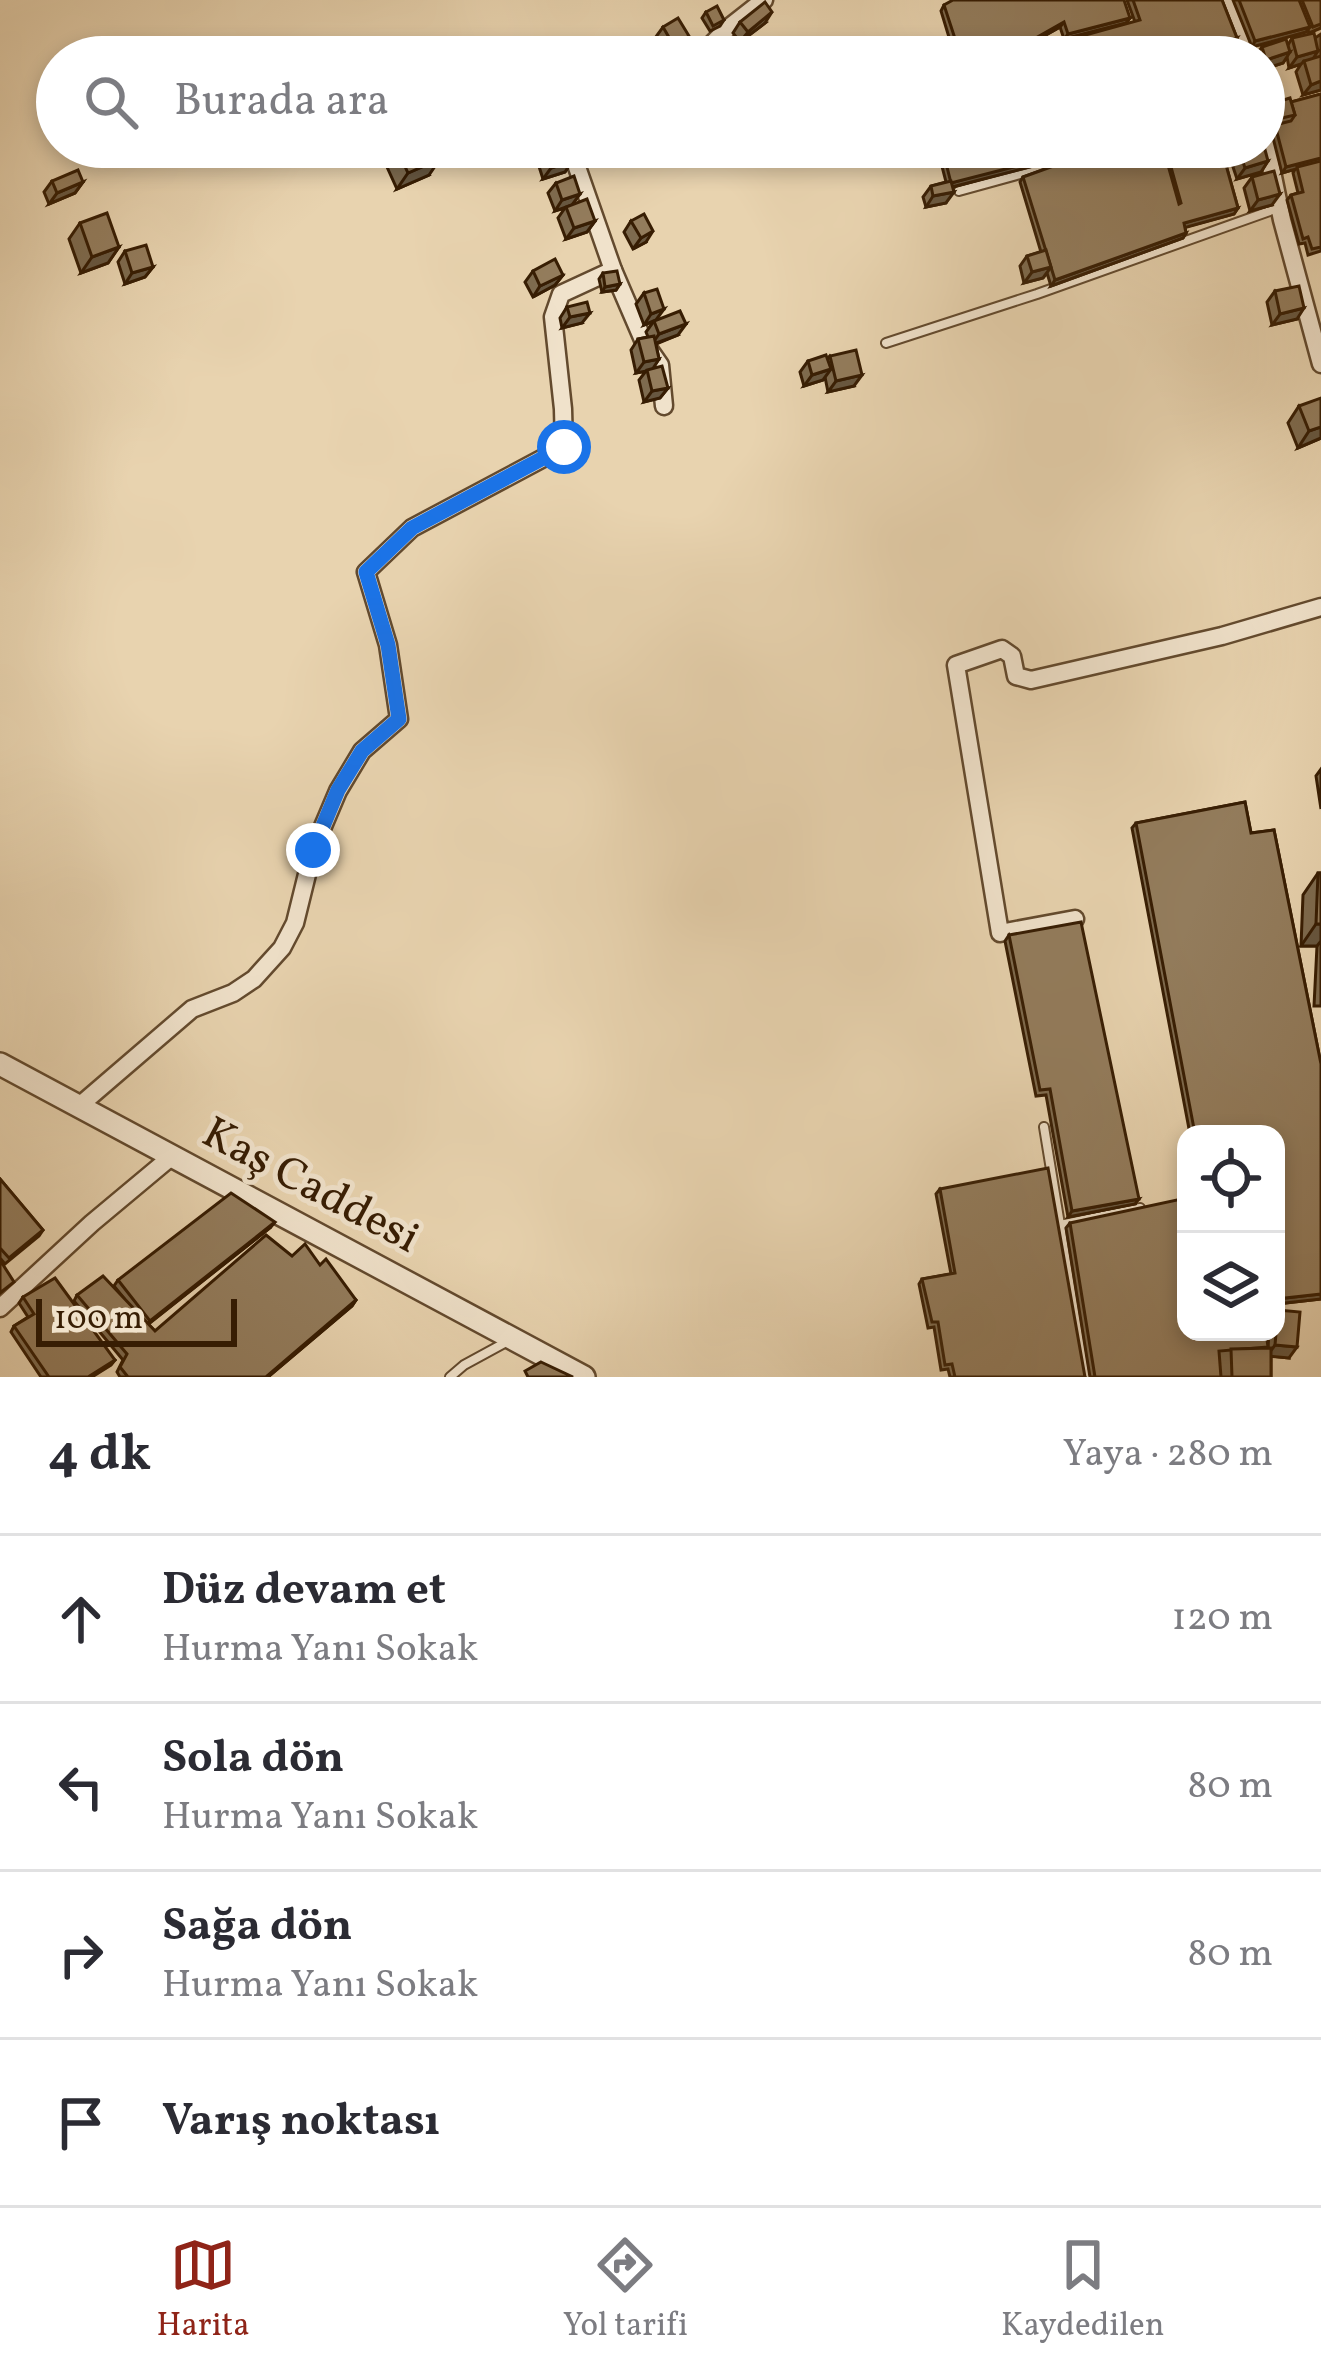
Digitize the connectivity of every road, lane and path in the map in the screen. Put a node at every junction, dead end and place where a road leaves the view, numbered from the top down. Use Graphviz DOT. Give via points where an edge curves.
graph roads {
  1 [pos="764,0"];
  2 [pos="1227,0"];
  3 [pos="721,36"];
  4 [pos="1235,36"];
  5 [pos="577,168"];
  6 [pos="1042,168"];
  7 [pos="1271,168"];
  8 [pos="959,191"];
  9 [pos="1279,208"];
  10 [pos="613,270"];
  11 [pos="886,343"];
  12 [pos="1321,364"];
  13 [pos="664,406"];
  14 [pos="1321,607"];
  15 [pos="1076,919"];
  16 [pos="0,1064"];
  17 [pos="78,1107"];
  18 [pos="1044,1127"];
  19 [pos="171,1157"];
  20 [pos="1140,1208"];
  21 [pos="1060,1225"];
  22 [pos="46,1268"];
  23 [pos="57,1285"];
  24 [pos="0,1308"];
  25 [pos="514,1339"];
  26 [pos="450,1377"];
  27 [pos="584,1377"];
  28 [pos="1085,1377"];
  1 -- 3 [label="street"];
  2 -- 4 [label="street"];
  5 -- 10 [label="street"];
  6 -- 8 [label="lane"];
  7 -- 9 [label="street"];
  9 -- 11 [label="lane"];
  9 -- 12 [label="street"];
  10 -- 13 [label="street" via="660,365"];
  10 -- 17 [label="street" via="562,294 553,316 564,447 412,528 366,572 399,719 362,751 338,790 282,948 254,979 192,1009"];
  14 -- 15 [label="street" via="1031,680 1016,676 1002,649 956,664 1000,933"];
  16 -- 17 [label="street, Kaş Caddesi"];
  17 -- 19 [label="street, Kaş Caddesi"];
  18 -- 21 [label="lane"];
  19 -- 22 [label="street"];
  19 -- 25 [label="street, Kaş Caddesi"];
  20 -- 21 [label="lane"];
  21 -- 28 [label="lane"];
  22 -- 23 [label="street"];
  22 -- 24 [label="street"];
  25 -- 26 [label="lane"];
  25 -- 27 [label="street, Kaş Caddesi"];
}
